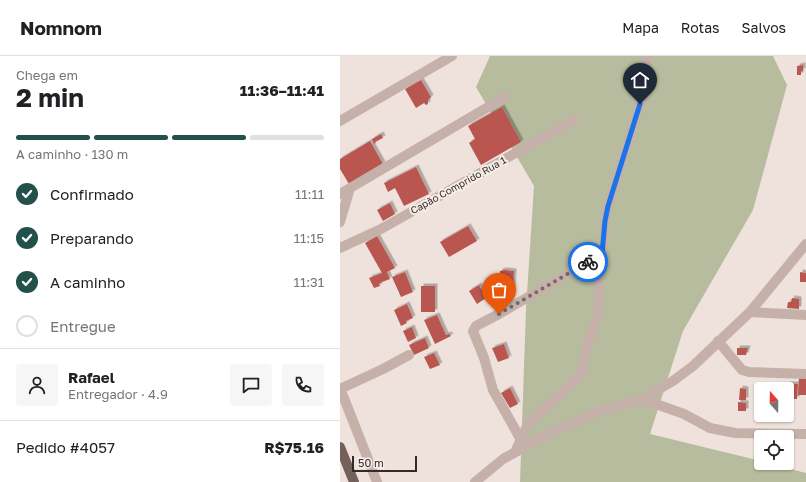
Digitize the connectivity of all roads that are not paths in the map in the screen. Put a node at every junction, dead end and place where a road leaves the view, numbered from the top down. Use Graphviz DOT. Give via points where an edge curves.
graph roads {
  1 [pos="452,56"];
  2 [pos="647,56"];
  3 [pos="505,97"];
  4 [pos="574,120"];
  5 [pos="340,121"];
  6 [pos="350,188"];
  7 [pos="340,194"];
  8 [pos="340,222"];
  9 [pos="806,244"];
  10 [pos="340,248"];
  11 [pos="602,254"];
  12 [pos="750,312"];
  13 [pos="806,314"];
  14 [pos="718,341"];
  15 [pos="409,355"];
  16 [pos="806,374"];
  17 [pos="340,389"];
  18 [pos="642,399"];
  19 [pos="806,434"];
  20 [pos="520,440"];
  21 [pos="340,447"];
  22 [pos="515,452"];
  23 [pos="354,482"];
  24 [pos="377,482"];
  25 [pos="475,482"];
  1 -- 5 [label="street"];
  2 -- 11 [label="street" via="644,90 608,206"];
  3 -- 6 [label="street"];
  4 -- 10 [label="street, Capão Comprido Rua 1" via="388,225"];
  6 -- 7 [label="street"];
  6 -- 8 [label="street"];
  9 -- 12 [label="street"];
  11 -- 20 [label="street" via="598,314 586,349 582,374 528,424"];
  11 -- 20 [label="street" via="476,326 474,331 493,390"];
  12 -- 13 [label="street"];
  12 -- 14 [label="street"];
  14 -- 16 [label="street" via="742,370"];
  14 -- 18 [label="street" via="693,366"];
  15 -- 17 [label="street"];
  17 -- 24 [label="street"];
  18 -- 19 [label="street" via="684,414 710,428 734,433"];
  18 -- 22 [label="street" via="600,411"];
  20 -- 22 [label="street"];
  21 -- 23 [label="main road"];
  22 -- 25 [label="street" via="502,459"];
}
